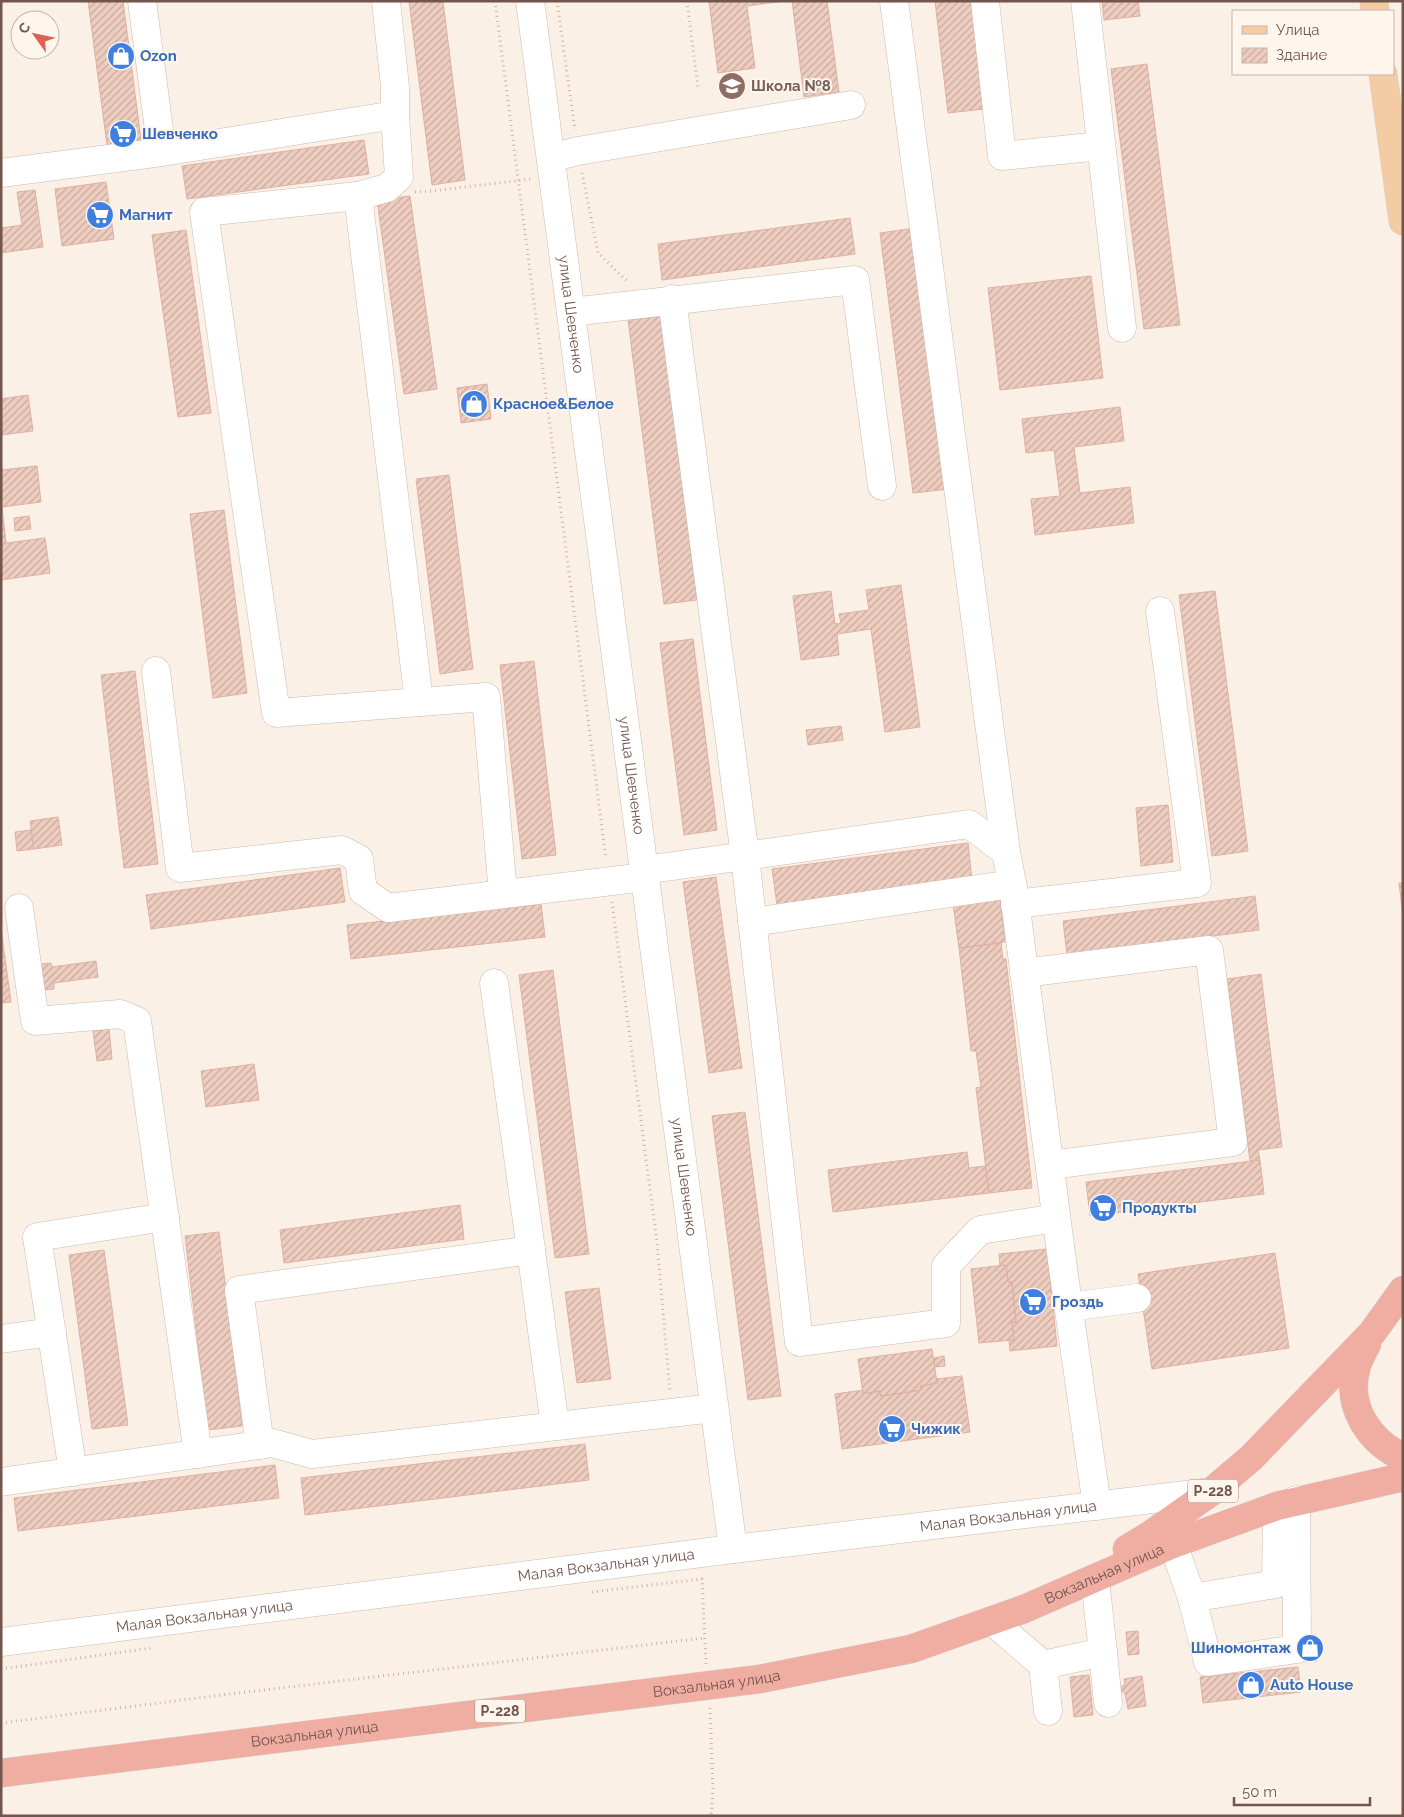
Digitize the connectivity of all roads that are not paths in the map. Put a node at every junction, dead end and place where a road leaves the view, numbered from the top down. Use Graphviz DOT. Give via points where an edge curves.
graph roads {
  1 [pos="142,1"];
  2 [pos="386,1"];
  3 [pos="530,1"];
  4 [pos="894,1"];
  5 [pos="985,1"];
  6 [pos="1085,1"];
  7 [pos="1383,75"];
  8 [pos="851,105"];
  9 [pos="395,114"];
  10 [pos="1101,146"];
  11 [pos="162,152"];
  12 [pos="552,166"];
  13 [pos="1,173"];
  14 [pos="358,196"];
  15 [pos="1403,221"];
  16 [pos="672,299"];
  17 [pos="571,312"];
  18 [pos="1122,328"];
  19 [pos="882,486"];
  20 [pos="1160,611"];
  21 [pos="156,671"];
  22 [pos="419,702"];
  23 [pos="1006,852"];
  24 [pos="745,856"];
  25 [pos="645,873"];
  26 [pos="503,894"];
  27 [pos="1013,894"];
  28 [pos="19,908"];
  29 [pos="752,922"];
  30 [pos="1024,973"];
  31 [pos="494,983"];
  32 [pos="1050,1165"];
  33 [pos="165,1217"];
  34 [pos="1056,1218"];
  35 [pos="531,1250"];
  36 [pos="1403,1290"];
  37 [pos="1137,1298"];
  38 [pos="1069,1307"];
  39 [pos="52,1332"];
  40 [pos="1372,1334"];
  41 [pos="1,1339"];
  42 [pos="714,1408"];
  43 [pos="555,1426"];
  44 [pos="260,1445"];
  45 [pos="198,1454"];
  46 [pos="1403,1457"];
  47 [pos="73,1472"];
  48 [pos="1403,1476"];
  49 [pos="1,1482"];
  50 [pos="1211,1492"];
  51 [pos="1287,1503"];
  52 [pos="1097,1506"];
  53 [pos="1173,1544"];
  54 [pos="733,1550"];
  55 [pos="1095,1579"];
  56 [pos="1192,1598"];
  57 [pos="1024,1609"];
  58 [pos="992,1621"];
  59 [pos="1,1642"];
  60 [pos="1103,1652"];
  61 [pos="1043,1664"];
  62 [pos="1108,1703"];
  63 [pos="1048,1711"];
  64 [pos="1,1773"];
  1 -- 11 [label="street"];
  2 -- 9 [label="street"];
  3 -- 12 [label="street, улица Шевченко"];
  4 -- 23 [label="street"];
  5 -- 10 [label="street" via="1002,156"];
  6 -- 10 [label="street"];
  7 -- 15 [label="main road"];
  8 -- 12 [label="street" via="578,151"];
  9 -- 11 [label="street"];
  9 -- 14 [label="street" via="400,177 387,188"];
  10 -- 18 [label="street"];
  11 -- 13 [label="street"];
  12 -- 17 [label="street, улица Шевченко"];
  14 -- 22 [label="street"];
  14 -- 22 [label="street" via="204,212 276,713"];
  16 -- 17 [label="street"];
  16 -- 19 [label="street" via="854,280"];
  16 -- 24 [label="street"];
  17 -- 25 [label="street, улица Шевченко"];
  20 -- 27 [label="street" via="1197,882"];
  21 -- 26 [label="street" via="180,868 342,850 359,859 363,891 388,908"];
  22 -- 26 [label="street" via="486,697"];
  23 -- 24 [label="street" via="970,824"];
  23 -- 27 [label="street"];
  24 -- 25 [label="street"];
  24 -- 29 [label="street"];
  25 -- 26 [label="street" via="609,881"];
  25 -- 42 [label="street, улица Шевченко"];
  27 -- 29 [label="street"];
  27 -- 30 [label="street"];
  28 -- 33 [label="street" via="35,1020 120,1014 137,1021"];
  29 -- 34 [label="street" via="799,1342 946,1323 946,1266 980,1230"];
  30 -- 32 [label="street"];
  30 -- 32 [label="street" via="1209,950 1233,1142"];
  31 -- 35 [label="street"];
  32 -- 34 [label="street"];
  33 -- 39 [label="street" via="37,1237"];
  33 -- 45 [label="street"];
  34 -- 38 [label="street"];
  35 -- 43 [label="street"];
  35 -- 44 [label="street" via="239,1290"];
  36 -- 40 [label="highway, Р-228"];
  37 -- 38 [label="street"];
  38 -- 52 [label="street"];
  39 -- 41 [label="street"];
  39 -- 47 [label="street"];
  40 -- 46 [label="highway" via="1356,1369 1353,1396 1361,1420 1376,1440"];
  40 -- 50 [label="highway, Р-228" via="1251,1458"];
  42 -- 43 [label="street"];
  42 -- 54 [label="street, улица Шевченко"];
  43 -- 44 [label="street" via="312,1454 272,1443"];
  44 -- 45 [label="street"];
  45 -- 47 [label="street"];
  47 -- 49 [label="street"];
  48 -- 51 [label="highway, Вокзальная улица / Р-228"];
  50 -- 52 [label="street, Малая Вокзальная улица"];
  50 -- 57 [label="highway, Р-228" via="1150,1535"];
  51 -- 53 [label="highway, Вокзальная улица / Р-228"];
  51 -- 56 [label="street" via="1276,1584"];
  51 -- 56 [label="street" via="1297,1649 1208,1662"];
  52 -- 54 [label="street, Малая Вокзальная улица"];
  53 -- 55 [label="highway, Вокзальная улица / Р-228"];
  53 -- 56 [label="street"];
  54 -- 59 [label="street, Малая Вокзальная улица"];
  55 -- 57 [label="highway, Вокзальная улица / Р-228"];
  55 -- 60 [label="street"];
  57 -- 58 [label="highway, Вокзальная улица / Р-228"];
  58 -- 61 [label="street"];
  58 -- 64 [label="highway, Вокзальная улица / Р-228" via="911,1649 760,1678"];
  60 -- 61 [label="street"];
  60 -- 62 [label="street"];
  61 -- 63 [label="street"];
}
